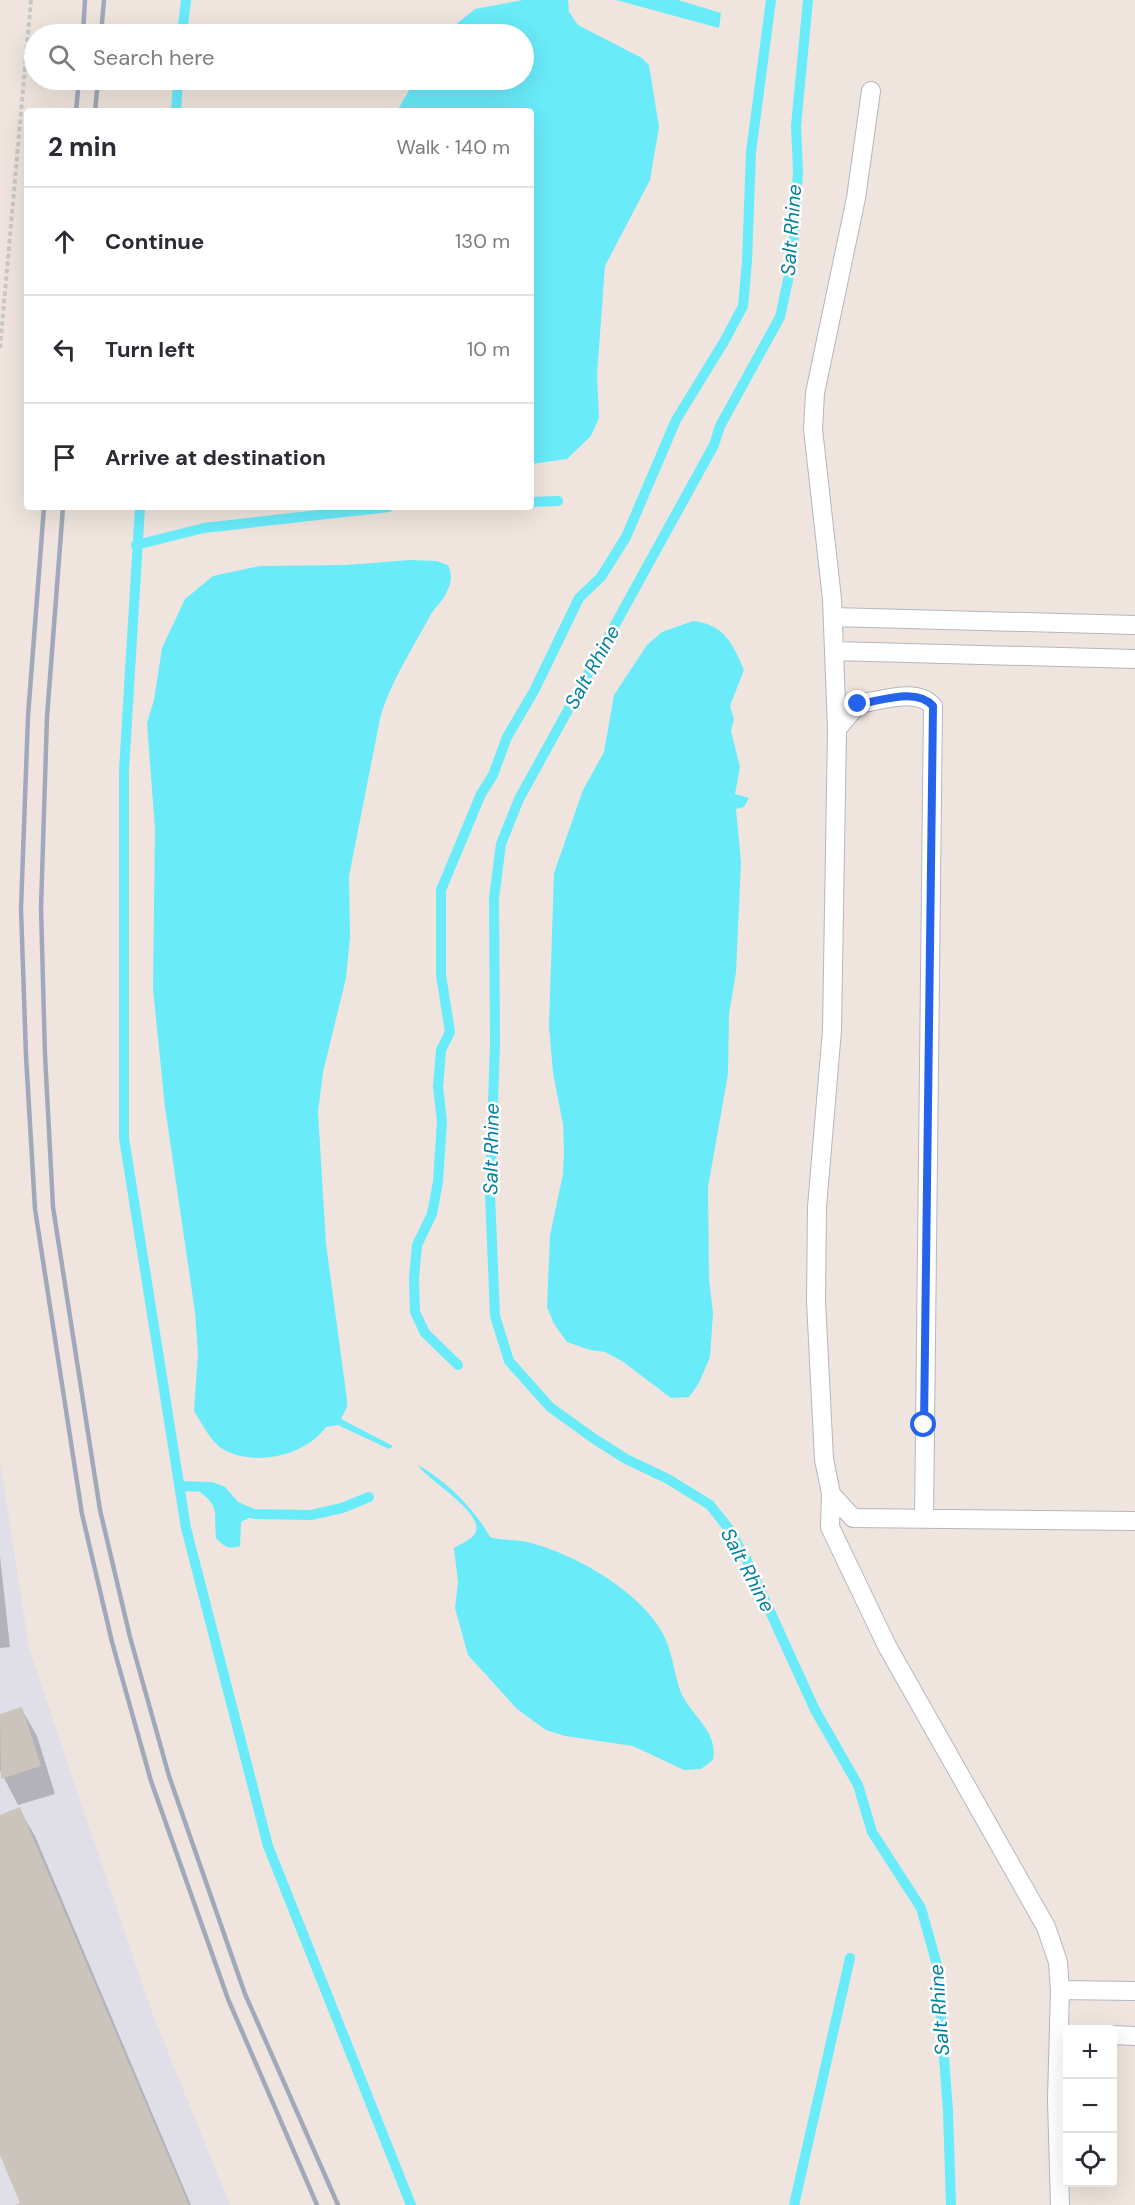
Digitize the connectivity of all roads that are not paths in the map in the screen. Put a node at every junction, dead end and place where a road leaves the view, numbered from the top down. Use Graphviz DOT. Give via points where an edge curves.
graph roads {
  1 [pos="871,91"];
  2 [pos="833,618"];
  3 [pos="1135,625"];
  4 [pos="834,651"];
  5 [pos="1135,659"];
  6 [pos="837,729"];
  7 [pos="831,1494"];
  8 [pos="924,1518"];
  9 [pos="1135,1521"];
  10 [pos="1060,1989"];
  11 [pos="1135,1991"];
  12 [pos="1062,2034"];
  13 [pos="1117,2035"];
  14 [pos="1135,2036"];
  15 [pos="1060,2205"];
  1 -- 2 [label="lane" via="856,198 814,405 813,429"];
  2 -- 3 [label="lane"];
  2 -- 4 [label="lane"];
  4 -- 5 [label="lane"];
  4 -- 6 [label="lane"];
  6 -- 7 [label="lane" via="832,1029 816,1208 824,1459"];
  6 -- 8 [label="lane" via="858,704 912,695 925,697 933,706"];
  7 -- 8 [label="lane" via="853,1518"];
  7 -- 10 [label="lane" via="830,1527 887,1646 1046,1927 1058,1962"];
  8 -- 9 [label="lane"];
  10 -- 11 [label="lane"];
  10 -- 12 [label="lane"];
  12 -- 15 [label="lane"];
  13 -- 14 [label="lane"];
}
